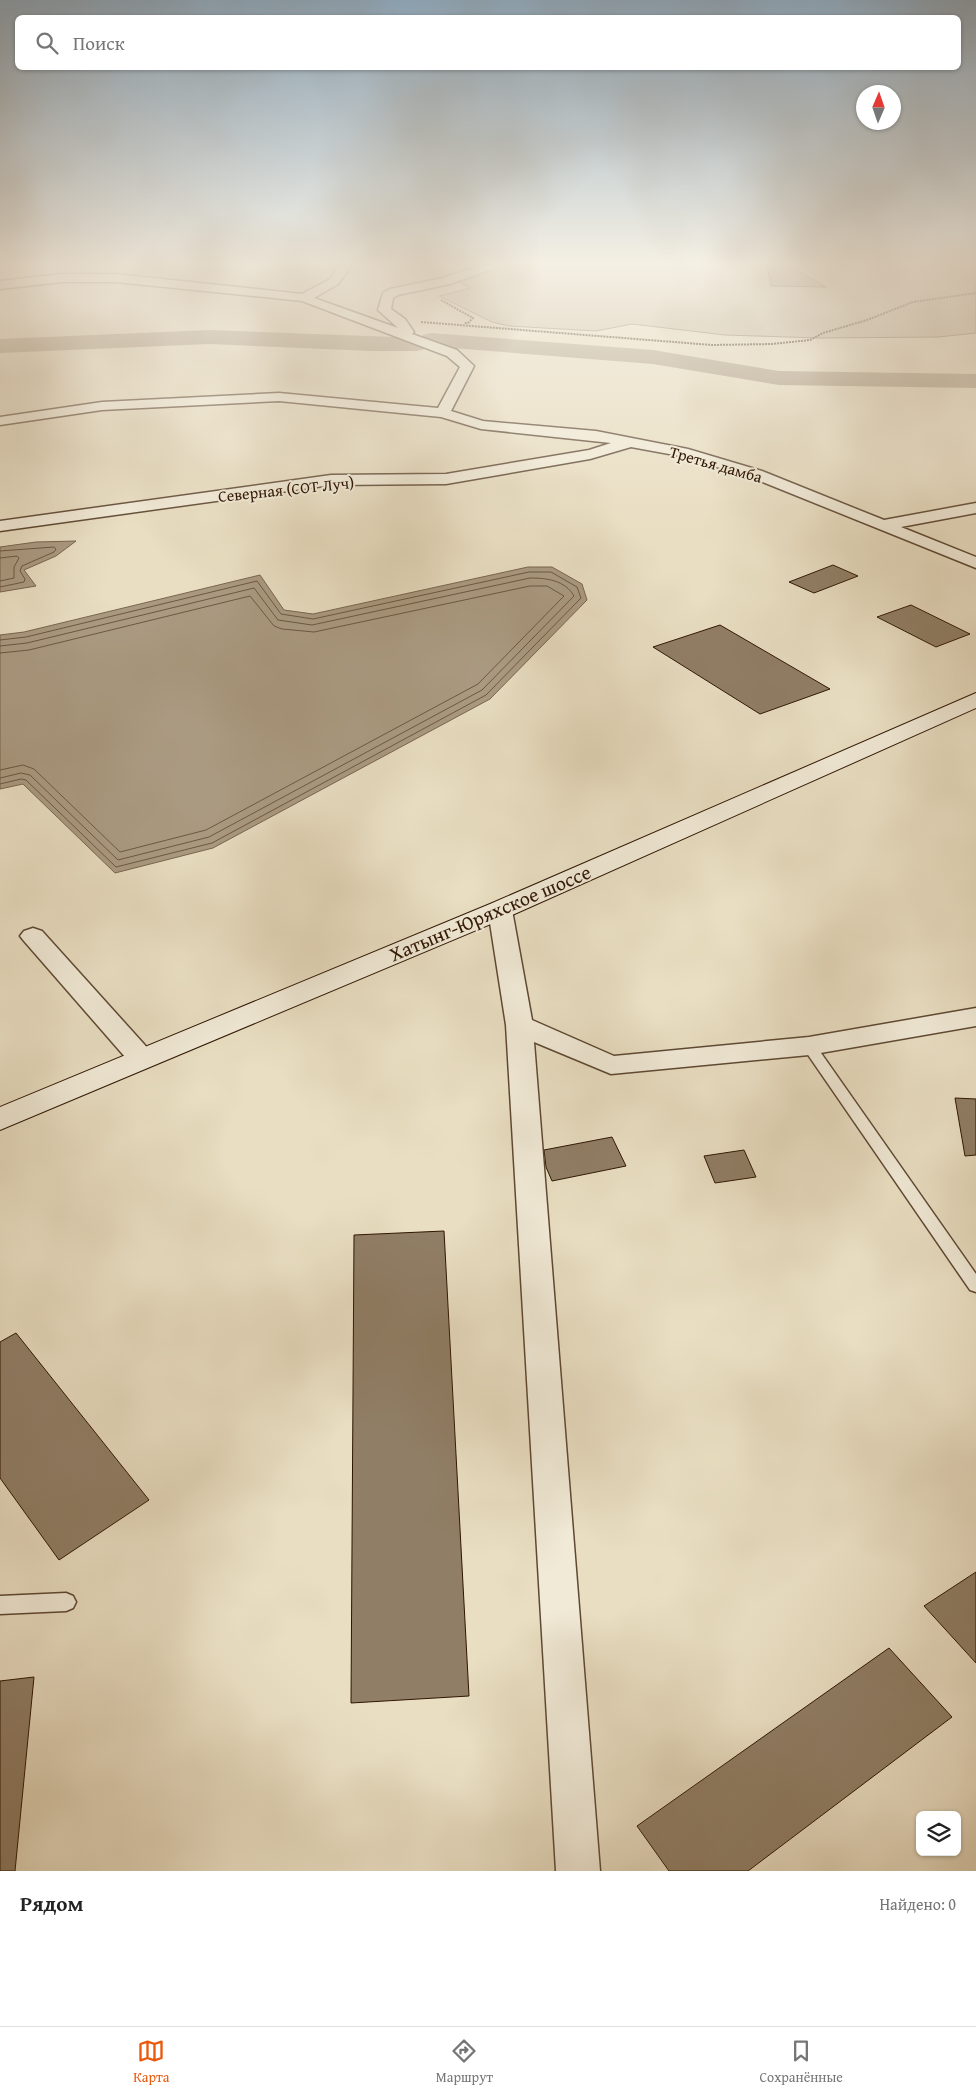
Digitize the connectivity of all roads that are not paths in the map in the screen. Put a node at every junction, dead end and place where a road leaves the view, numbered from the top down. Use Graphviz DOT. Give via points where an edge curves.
graph roads {
  1 [pos="452,353"];
  2 [pos="443,412"];
  3 [pos="0,421"];
  4 [pos="631,442"];
  5 [pos="976,508"];
  6 [pos="882,525"];
  7 [pos="0,526"];
  8 [pos="976,563"];
  9 [pos="976,700"];
  10 [pos="500,910"];
  11 [pos="34,936"];
  12 [pos="976,1017"];
  13 [pos="519,1025"];
  14 [pos="809,1046"];
  15 [pos="142,1059"];
  16 [pos="0,1119"];
  17 [pos="976,1286"];
  18 [pos="66,1602"];
  19 [pos="0,1605"];
  20 [pos="578,1871"];
  1 -- 2 [label="street" via="467,366"];
  2 -- 3 [label="street, Третья дамба" via="279,397 102,406"];
  2 -- 4 [label="street, Третья дамба" via="481,424"];
  4 -- 6 [label="street, Третья дамба" via="683,452 756,474"];
  4 -- 7 [label="street, Северная (СОТ Луч)" via="590,454 446,479 331,480"];
  5 -- 6 [label="street"];
  6 -- 8 [label="street, Третья дамба"];
  9 -- 10 [label="main road, Хатынг-Юряхское шоссе"];
  10 -- 13 [label="street"];
  10 -- 15 [label="main road, Хатынг-Юряхское шоссе"];
  11 -- 15 [label="street"];
  12 -- 14 [label="street"];
  13 -- 14 [label="street" via="611,1065"];
  13 -- 20 [label="street"];
  14 -- 17 [label="lane"];
  15 -- 16 [label="main road, Хатынг-Юряхское шоссе"];
  18 -- 19 [label="lane"];
}
